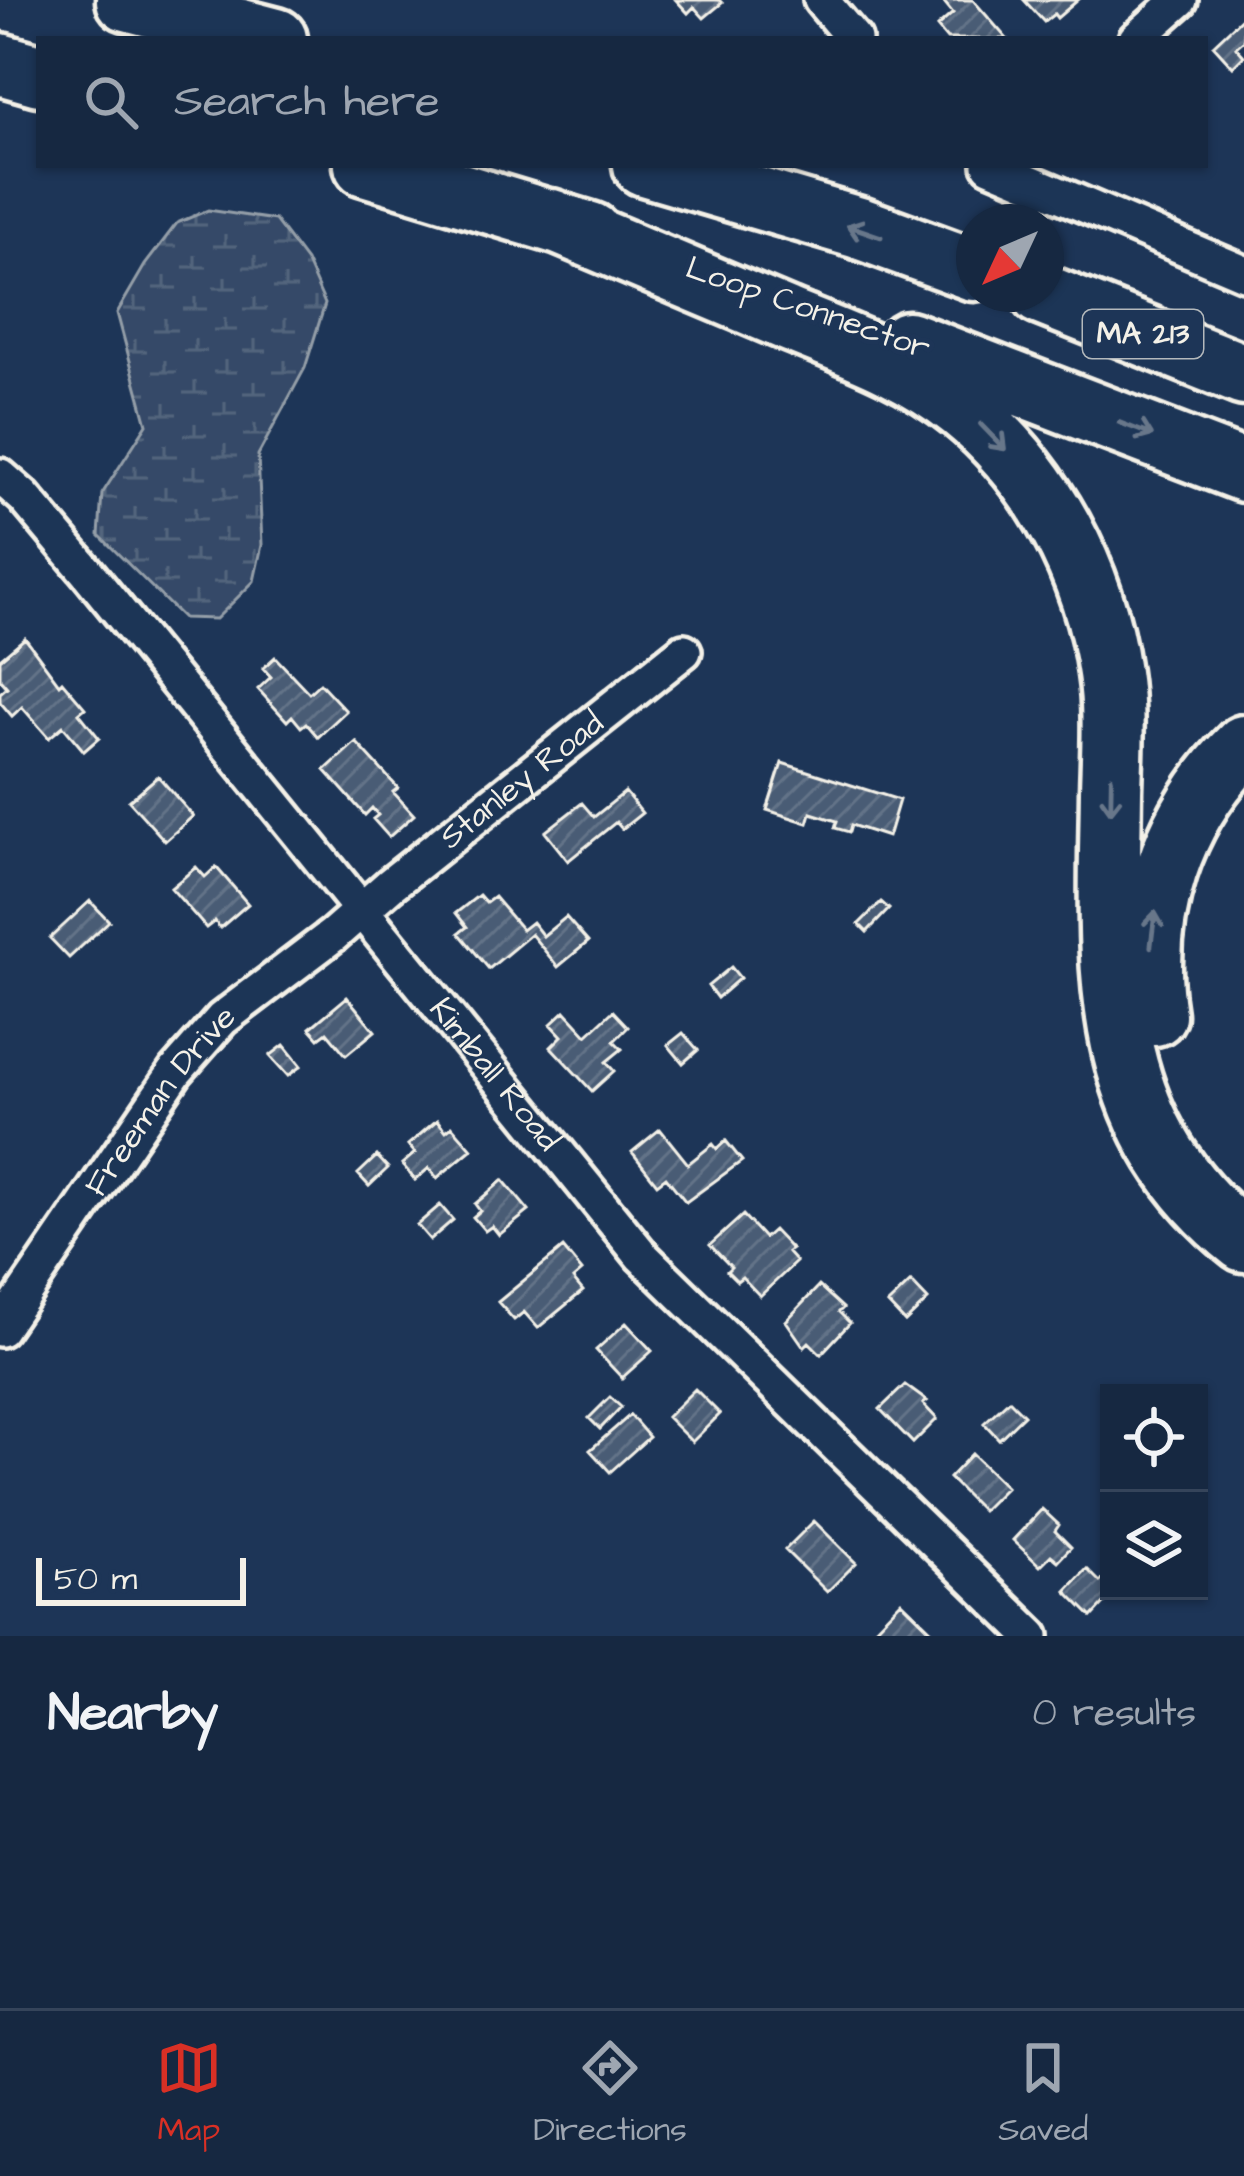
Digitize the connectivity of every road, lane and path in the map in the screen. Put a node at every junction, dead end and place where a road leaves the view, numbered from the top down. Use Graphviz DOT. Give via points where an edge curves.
graph roads {
  1 [pos="127,0"];
  2 [pos="821,0"];
  3 [pos="1180,0"];
  4 [pos="265,36"];
  5 [pos="851,36"];
  6 [pos="1139,36"];
  7 [pos="0,64"];
  8 [pos="36,74"];
  9 [pos="375,168"];
  10 [pos="654,168"];
  11 [pos="997,168"];
  12 [pos="551,220"];
  13 [pos="956,264"];
  14 [pos="1244,273"];
  15 [pos="1064,303"];
  16 [pos="1244,375"];
  17 [pos="1244,471"];
  18 [pos="0,476"];
  19 [pos="684,651"];
  20 [pos="1244,746"];
  21 [pos="362,910"];
  22 [pos="1244,1188"];
  23 [pos="1244,1241"];
  24 [pos="0,1329"];
  25 [pos="1032,1636"];
  1 -- 4 [label="highway"];
  2 -- 5 [label="street"];
  3 -- 6 [label="street"];
  7 -- 8 [label="highway"];
  9 -- 12 [label="highway, Loop Connector / MA 213"];
  13 -- 10 [label="highway, one-way"];
  11 -- 14 [label="street"];
  12 -- 17 [label="highway, Loop Connector / MA 213, one-way" via="886,334"];
  12 -- 23 [label="highway, one-way" via="913,375 978,422 1034,484 1074,553 1109,672 1111,981 1125,1061 1164,1151"];
  15 -- 16 [label="highway, MA 213"];
  18 -- 21 [label="street, Kimball Road"];
  19 -- 21 [label="street, Stanley Road"];
  22 -- 20 [label="highway, one-way" via="1181,1101 1150,989 1153,918 1173,852 1204,792"];
  21 -- 24 [label="street, Freeman Drive" via="222,1019 176,1071"];
  21 -- 25 [label="street, Kimball Road" via="643,1256"];
}
